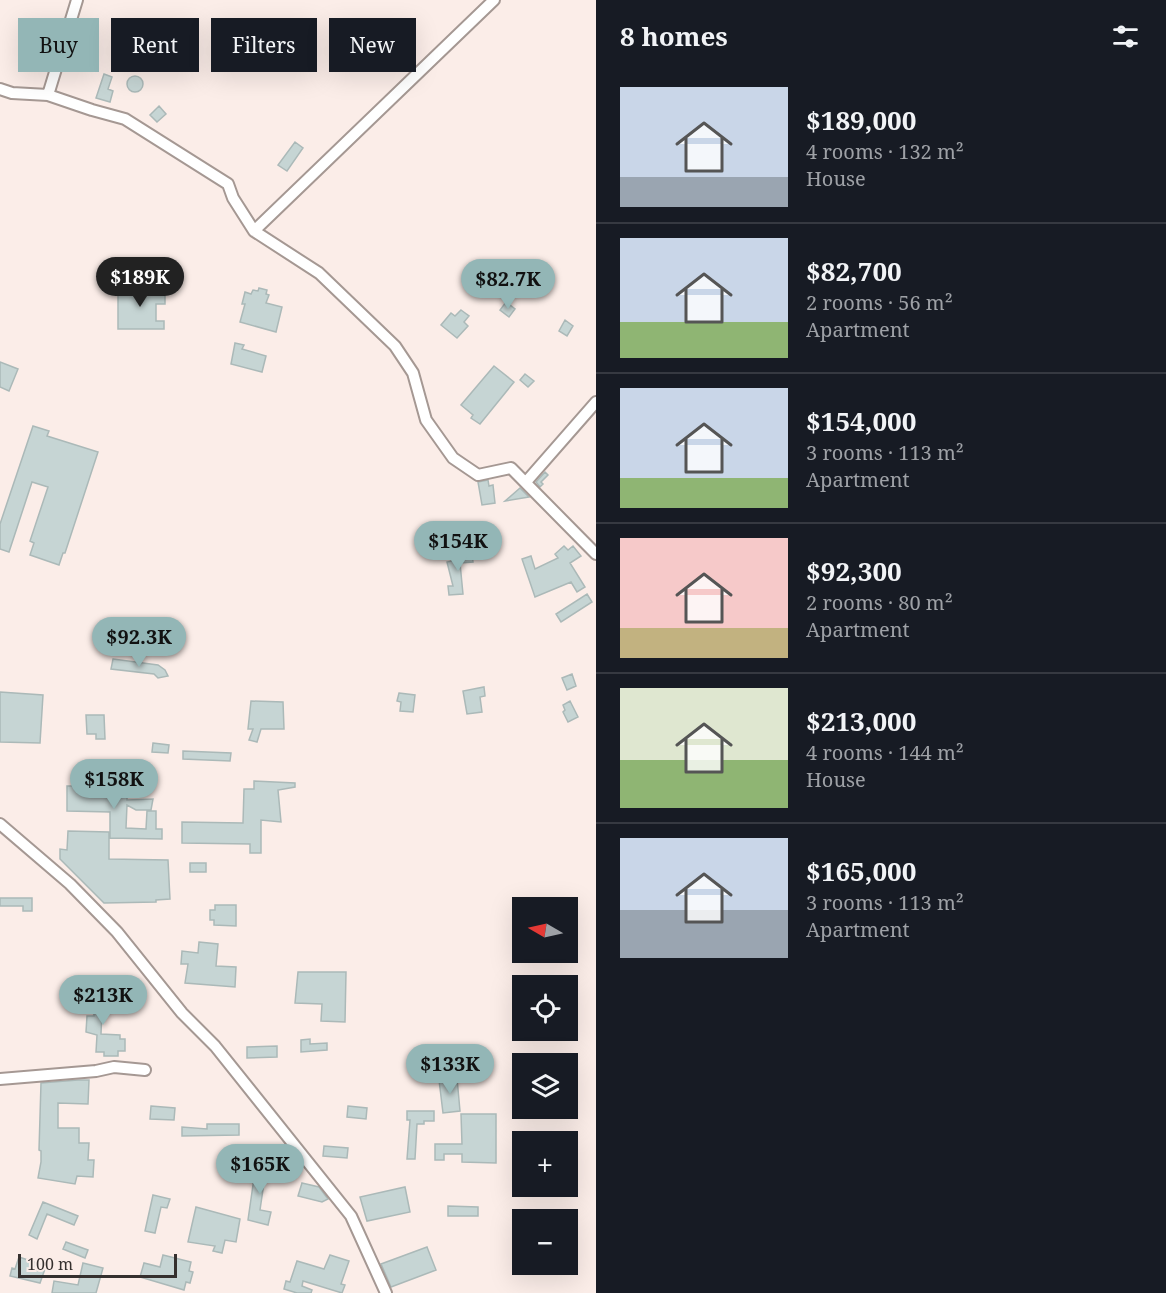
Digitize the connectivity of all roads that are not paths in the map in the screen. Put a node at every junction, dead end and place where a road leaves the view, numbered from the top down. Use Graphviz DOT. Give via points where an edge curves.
graph roads {
  1 [pos="77,0"];
  2 [pos="494,0"];
  3 [pos="0,89"];
  4 [pos="48,95"];
  5 [pos="254,231"];
  6 [pos="596,402"];
  7 [pos="526,482"];
  8 [pos="596,554"];
  9 [pos="0,824"];
  10 [pos="146,1070"];
  11 [pos="0,1079"];
  12 [pos="386,1293"];
  1 -- 4 [label="street"];
  2 -- 5 [label="street"];
  3 -- 4 [label="street"];
  4 -- 5 [label="street" via="125,119 228,184"];
  5 -- 7 [label="street" via="319,273 395,346 412,374 426,420 453,458 478,475 511,468"];
  6 -- 7 [label="street"];
  7 -- 8 [label="street"];
  9 -- 12 [label="street" via="70,884 117,932 214,1046 351,1216"];
  10 -- 11 [label="street" via="114,1068"];
}
